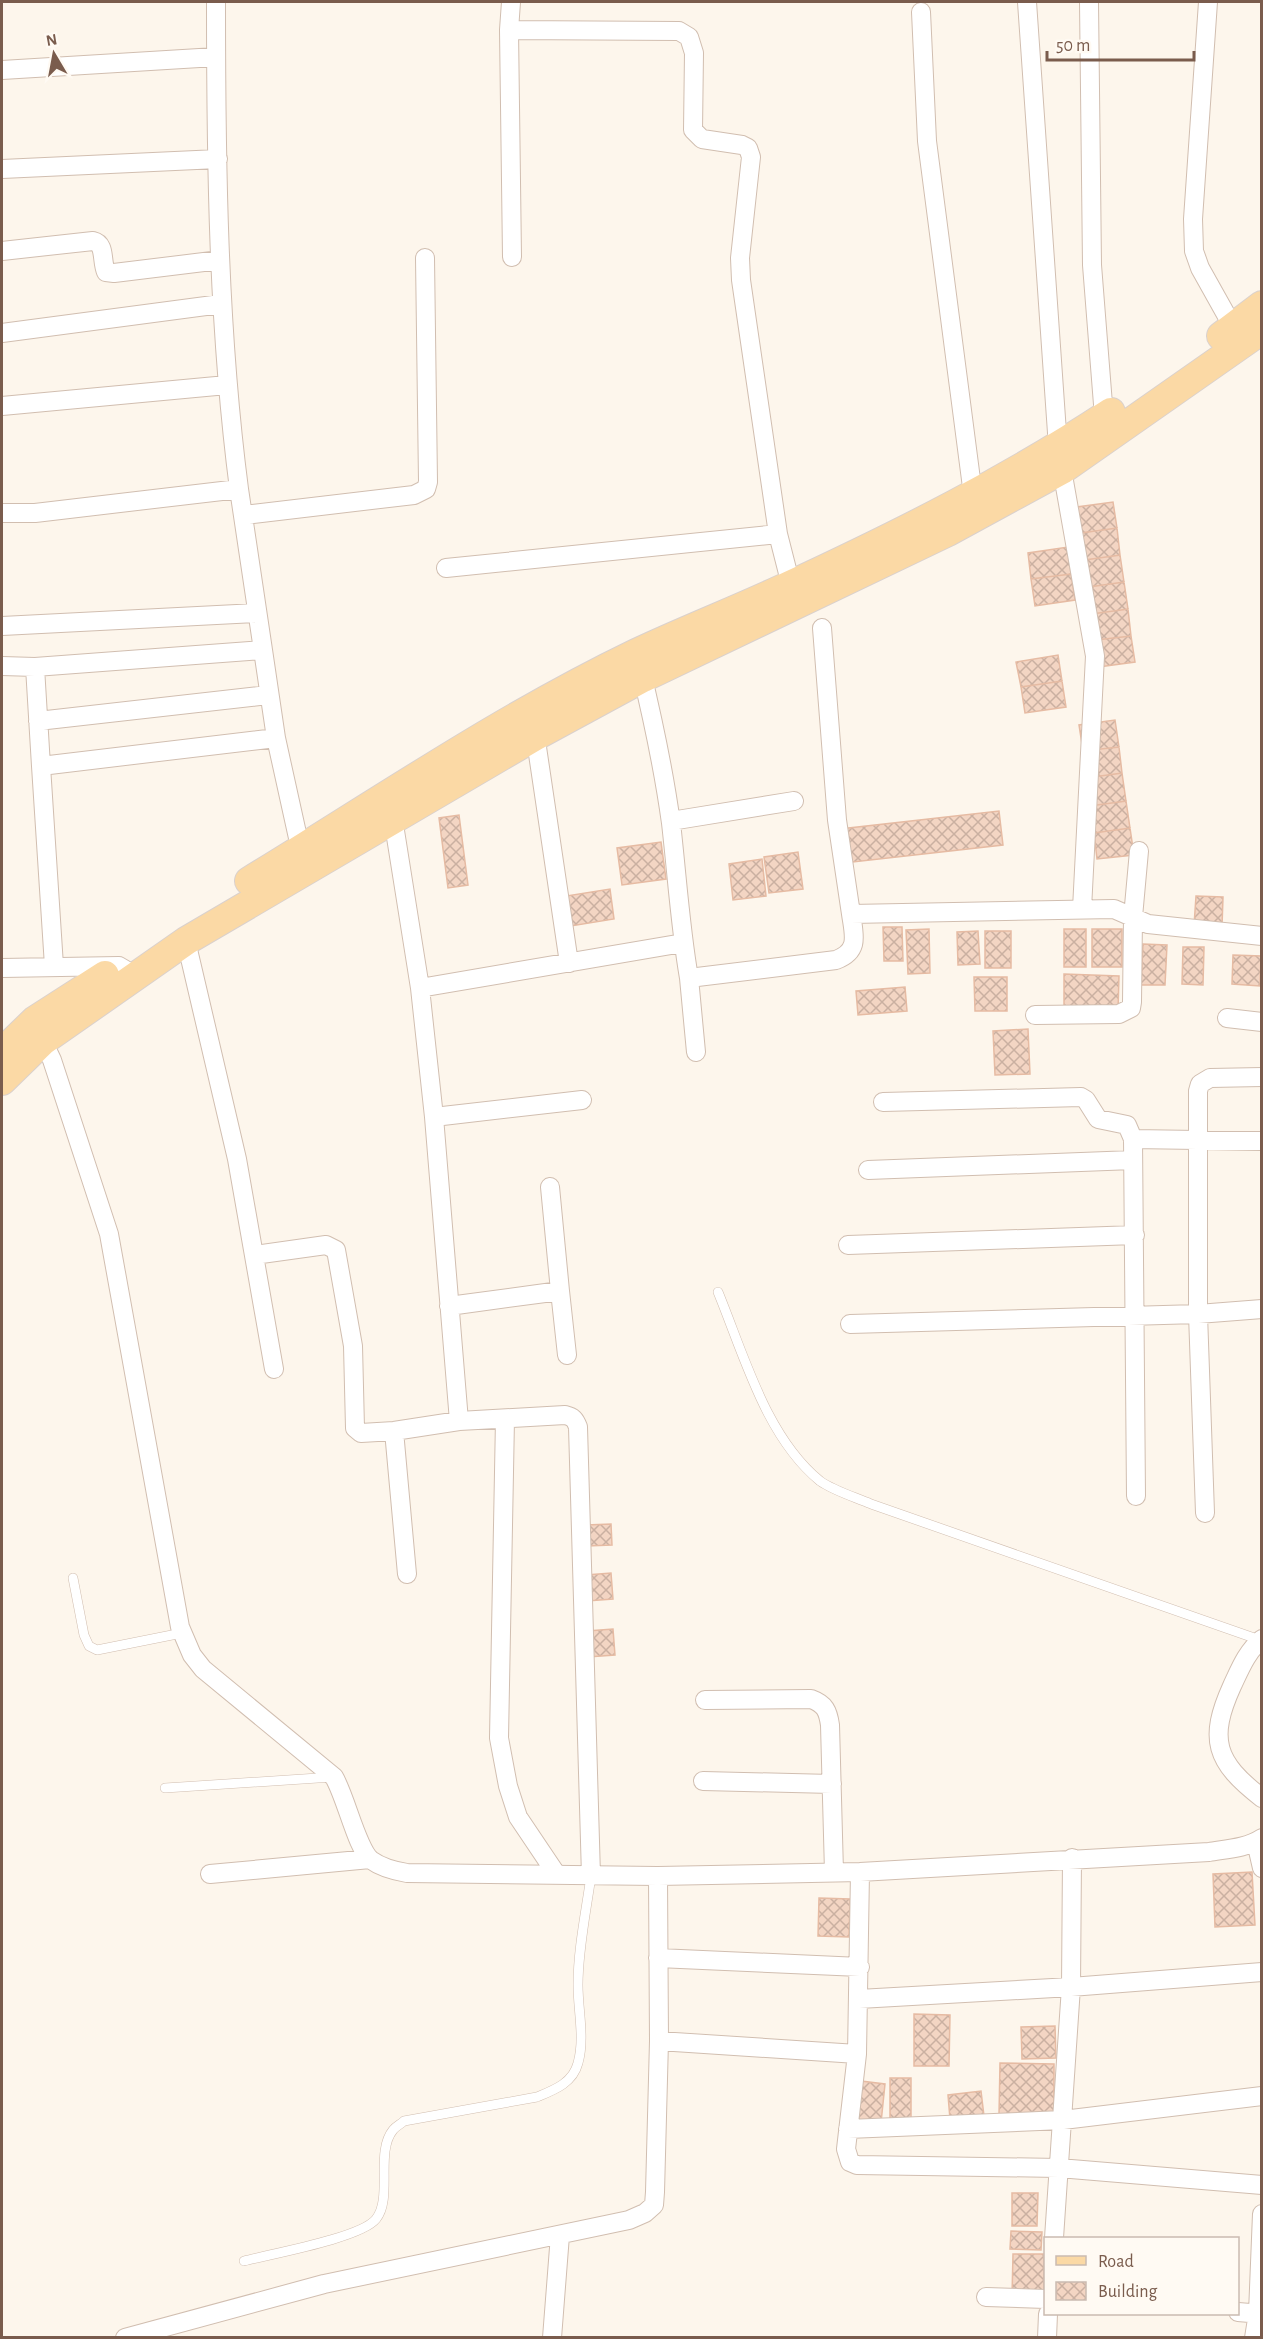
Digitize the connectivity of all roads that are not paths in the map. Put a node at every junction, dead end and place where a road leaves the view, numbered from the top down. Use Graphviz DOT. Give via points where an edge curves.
graph roads {
  1 [pos="216,2"];
  2 [pos="511,2"];
  3 [pos="1027,2"];
  4 [pos="1089,2"];
  5 [pos="1208,2"];
  6 [pos="921,12"];
  7 [pos="509,30"];
  8 [pos="216,57"];
  9 [pos="2,70"];
  10 [pos="218,159"];
  11 [pos="2,169"];
  12 [pos="2,251"];
  13 [pos="512,257"];
  14 [pos="425,258"];
  15 [pos="220,260"];
  16 [pos="221,304"];
  17 [pos="1262,305"];
  18 [pos="1233,327"];
  19 [pos="1262,330"];
  20 [pos="2,333"];
  21 [pos="227,385"];
  22 [pos="2,406"];
  23 [pos="1104,417"];
  24 [pos="1060,459"];
  25 [pos="239,489"];
  26 [pos="973,495"];
  27 [pos="2,513"];
  28 [pos="244,515"];
  29 [pos="778,534"];
  30 [pos="446,568"];
  31 [pos="793,595"];
  32 [pos="257,613"];
  33 [pos="2,626"];
  34 [pos="822,628"];
  35 [pos="263,650"];
  36 [pos="640,665"];
  37 [pos="2,666"];
  38 [pos="34,667"];
  39 [pos="268,695"];
  40 [pos="531,707"];
  41 [pos="38,721"];
  42 [pos="536,736"];
  43 [pos="276,738"];
  44 [pos="41,766"];
  45 [pos="794,801"];
  46 [pos="392,807"];
  47 [pos="670,821"];
  48 [pos="1139,851"];
  49 [pos="303,860"];
  50 [pos="1082,909"];
  51 [pos="851,914"];
  52 [pos="1133,916"];
  53 [pos="1262,936"];
  54 [pos="186,941"];
  55 [pos="683,943"];
  56 [pos="569,963"];
  57 [pos="54,966"];
  58 [pos="2,968"];
  59 [pos="127,971"];
  60 [pos="689,978"];
  61 [pos="420,988"];
  62 [pos="1035,1015"];
  63 [pos="1227,1018"];
  64 [pos="1262,1022"];
  65 [pos="44,1041"];
  66 [pos="696,1052"];
  67 [pos="2,1053"];
  68 [pos="1262,1077"];
  69 [pos="2,1081"];
  70 [pos="582,1100"];
  71 [pos="883,1102"];
  72 [pos="434,1117"];
  73 [pos="1133,1139"];
  74 [pos="1199,1140"];
  75 [pos="1262,1142"];
  76 [pos="1133,1160"];
  77 [pos="868,1170"];
  78 [pos="550,1187"];
  79 [pos="1134,1235"];
  80 [pos="848,1245"];
  81 [pos="254,1255"];
  82 [pos="560,1291"];
  83 [pos="718,1292"];
  84 [pos="449,1306"];
  85 [pos="1262,1309"];
  86 [pos="1133,1314"];
  87 [pos="1198,1314"];
  88 [pos="849,1324"];
  89 [pos="567,1355"];
  90 [pos="274,1369"];
  91 [pos="505,1419"];
  92 [pos="459,1421"];
  93 [pos="394,1431"];
  94 [pos="1136,1496"];
  95 [pos="1206,1513"];
  96 [pos="407,1574"];
  97 [pos="73,1578"];
  98 [pos="182,1633"];
  99 [pos="1261,1639"];
  100 [pos="705,1700"];
  101 [pos="334,1777"];
  102 [pos="703,1781"];
  103 [pos="832,1784"];
  104 [pos="165,1788"];
  105 [pos="1262,1798"];
  106 [pos="1258,1840"];
  107 [pos="1072,1858"];
  108 [pos="370,1859"];
  109 [pos="1262,1868"];
  110 [pos="834,1872"];
  111 [pos="860,1872"];
  112 [pos="210,1874"];
  113 [pos="557,1875"];
  114 [pos="591,1876"];
  115 [pos="658,1876"];
  116 [pos="658,1958"];
  117 [pos="860,1967"];
  118 [pos="1262,1972"];
  119 [pos="1071,1987"];
  120 [pos="859,1999"];
  121 [pos="659,2041"];
  122 [pos="857,2054"];
  123 [pos="1262,2096"];
  124 [pos="1063,2120"];
  125 [pos="848,2129"];
  126 [pos="1059,2168"];
  127 [pos="1262,2185"];
  128 [pos="1262,2214"];
  129 [pos="560,2235"];
  130 [pos="1054,2237"];
  131 [pos="244,2261"];
  132 [pos="986,2297"];
  133 [pos="1044,2298"];
  134 [pos="1239,2312"];
  135 [pos="1260,2313"];
  136 [pos="1048,2315"];
  137 [pos="125,2337"];
  138 [pos="552,2337"];
  139 [pos="1047,2337"];
  140 [pos="1254,2337"];
  1 -- 8 [label="street"];
  2 -- 7 [label="street"];
  3 -- 24 [label="street"];
  4 -- 23 [label="street" via="1092,265"];
  5 -- 18 [label="street" via="1194,251"];
  6 -- 26 [label="street" via="927,141"];
  7 -- 13 [label="street"];
  7 -- 29 [label="street" via="679,31 689,37 694,53 693,130 702,139 742,145 750,152 741,280"];
  8 -- 9 [label="street"];
  8 -- 10 [label="street"];
  10 -- 11 [label="street"];
  10 -- 15 [label="street"];
  12 -- 15 [label="street" via="99,242 106,272 114,273"];
  14 -- 28 [label="street" via="426,489 414,495"];
  15 -- 16 [label="street"];
  16 -- 20 [label="street"];
  16 -- 21 [label="street"];
  17 -- 18 [label="main road"];
  18 -- 23 [label="main road"];
  19 -- 24 [label="main road"];
  21 -- 22 [label="street"];
  21 -- 25 [label="street"];
  23 -- 24 [label="main road"];
  24 -- 26 [label="main road"];
  24 -- 31 [label="main road" via="948,532"];
  24 -- 50 [label="street" via="1095,656"];
  25 -- 27 [label="street" via="35,513"];
  25 -- 28 [label="street"];
  26 -- 31 [label="main road"];
  28 -- 32 [label="street"];
  29 -- 30 [label="street"];
  29 -- 31 [label="street"];
  31 -- 36 [label="main road"];
  32 -- 33 [label="street"];
  32 -- 35 [label="street"];
  34 -- 51 [label="street" via="837,820"];
  35 -- 38 [label="street"];
  35 -- 39 [label="street"];
  36 -- 40 [label="main road"];
  36 -- 42 [label="main road"];
  36 -- 47 [label="street"];
  37 -- 38 [label="street"];
  38 -- 41 [label="street"];
  39 -- 41 [label="street"];
  39 -- 43 [label="street"];
  40 -- 42 [label="street"];
  40 -- 46 [label="main road"];
  41 -- 44 [label="street"];
  42 -- 46 [label="main road"];
  42 -- 56 [label="street"];
  43 -- 44 [label="street"];
  43 -- 49 [label="street"];
  44 -- 57 [label="street"];
  45 -- 47 [label="street"];
  46 -- 49 [label="main road"];
  46 -- 61 [label="street"];
  47 -- 55 [label="street"];
  48 -- 52 [label="street"];
  49 -- 54 [label="main road"];
  49 -- 59 [label="main road" via="180,923"];
  50 -- 51 [label="street"];
  50 -- 52 [label="street" via="1114,909"];
  51 -- 60 [label="street" via="855,938 847,956"];
  52 -- 53 [label="street" via="1148,924"];
  52 -- 62 [label="street" via="1131,1008 1119,1014"];
  54 -- 59 [label="main road"];
  54 -- 81 [label="street" via="237,1159"];
  55 -- 56 [label="street"];
  55 -- 60 [label="street"];
  56 -- 61 [label="street"];
  57 -- 58 [label="street"];
  57 -- 59 [label="street"];
  59 -- 65 [label="main road"];
  59 -- 67 [label="main road" via="35,1020"];
  60 -- 66 [label="street"];
  61 -- 72 [label="street"];
  63 -- 64 [label="street"];
  65 -- 69 [label="main road"];
  65 -- 98 [label="street" via="109,1234"];
  68 -- 74 [label="street" via="1210,1078 1200,1084"];
  70 -- 72 [label="street"];
  71 -- 73 [label="street" via="1081,1097 1098,1119 1127,1125"];
  72 -- 84 [label="street"];
  73 -- 74 [label="street"];
  73 -- 76 [label="street"];
  74 -- 75 [label="street"];
  74 -- 87 [label="street"];
  76 -- 77 [label="street"];
  76 -- 79 [label="street"];
  78 -- 82 [label="street"];
  79 -- 80 [label="street"];
  79 -- 86 [label="street"];
  81 -- 90 [label="street"];
  81 -- 93 [label="street" via="326,1245 336,1250 354,1359 355,1428 361,1433"];
  82 -- 84 [label="street"];
  82 -- 89 [label="street"];
  83 -- 99 [label="lane" via="772,1424 794,1457 822,1482 871,1503"];
  84 -- 92 [label="street"];
  85 -- 87 [label="street"];
  86 -- 87 [label="street"];
  86 -- 88 [label="street"];
  86 -- 94 [label="street"];
  87 -- 95 [label="street"];
  91 -- 92 [label="street"];
  91 -- 113 [label="street" via="499,1738 518,1818"];
  91 -- 114 [label="street" via="565,1415 573,1417 578,1427"];
  92 -- 93 [label="street"];
  93 -- 96 [label="street"];
  97 -- 98 [label="lane" via="88,1646 97,1650"];
  98 -- 101 [label="street" via="203,1669"];
  99 -- 105 [label="street" via="1244,1660 1217,1729 1223,1758 1241,1782"];
  100 -- 103 [label="street" via="822,1703 830,1725"];
  101 -- 104 [label="lane"];
  101 -- 108 [label="street"];
  102 -- 103 [label="street"];
  103 -- 110 [label="street"];
  106 -- 107 [label="street" via="1209,1851"];
  106 -- 109 [label="street"];
  107 -- 111 [label="street"];
  107 -- 119 [label="street"];
  108 -- 112 [label="street"];
  108 -- 113 [label="street" via="386,1869 407,1873"];
  110 -- 111 [label="street"];
  110 -- 115 [label="street"];
  111 -- 117 [label="street"];
  113 -- 114 [label="street"];
  114 -- 115 [label="street"];
  114 -- 131 [label="lane" via="580,1953 581,2041 578,2065 570,2079 537,2097 404,2121 393,2130 386,2146 382,2205 376,2219 349,2234"];
  115 -- 116 [label="street"];
  116 -- 117 [label="street"];
  116 -- 121 [label="street"];
  117 -- 120 [label="street"];
  118 -- 119 [label="street"];
  119 -- 120 [label="street"];
  119 -- 124 [label="street"];
  120 -- 122 [label="street"];
  121 -- 122 [label="street"];
  121 -- 129 [label="street" via="654,2205 629,2220"];
  122 -- 125 [label="street"];
  123 -- 124 [label="street"];
  124 -- 125 [label="street"];
  124 -- 126 [label="street"];
  125 -- 126 [label="street" via="847,2156 856,2165"];
  126 -- 127 [label="street"];
  126 -- 130 [label="street"];
  128 -- 135 [label="street"];
  129 -- 137 [label="street" via="324,2284"];
  129 -- 138 [label="street"];
  132 -- 133 [label="street"];
  134 -- 135 [label="street"];
  135 -- 140 [label="street"];
  136 -- 139 [label="street"];
}
